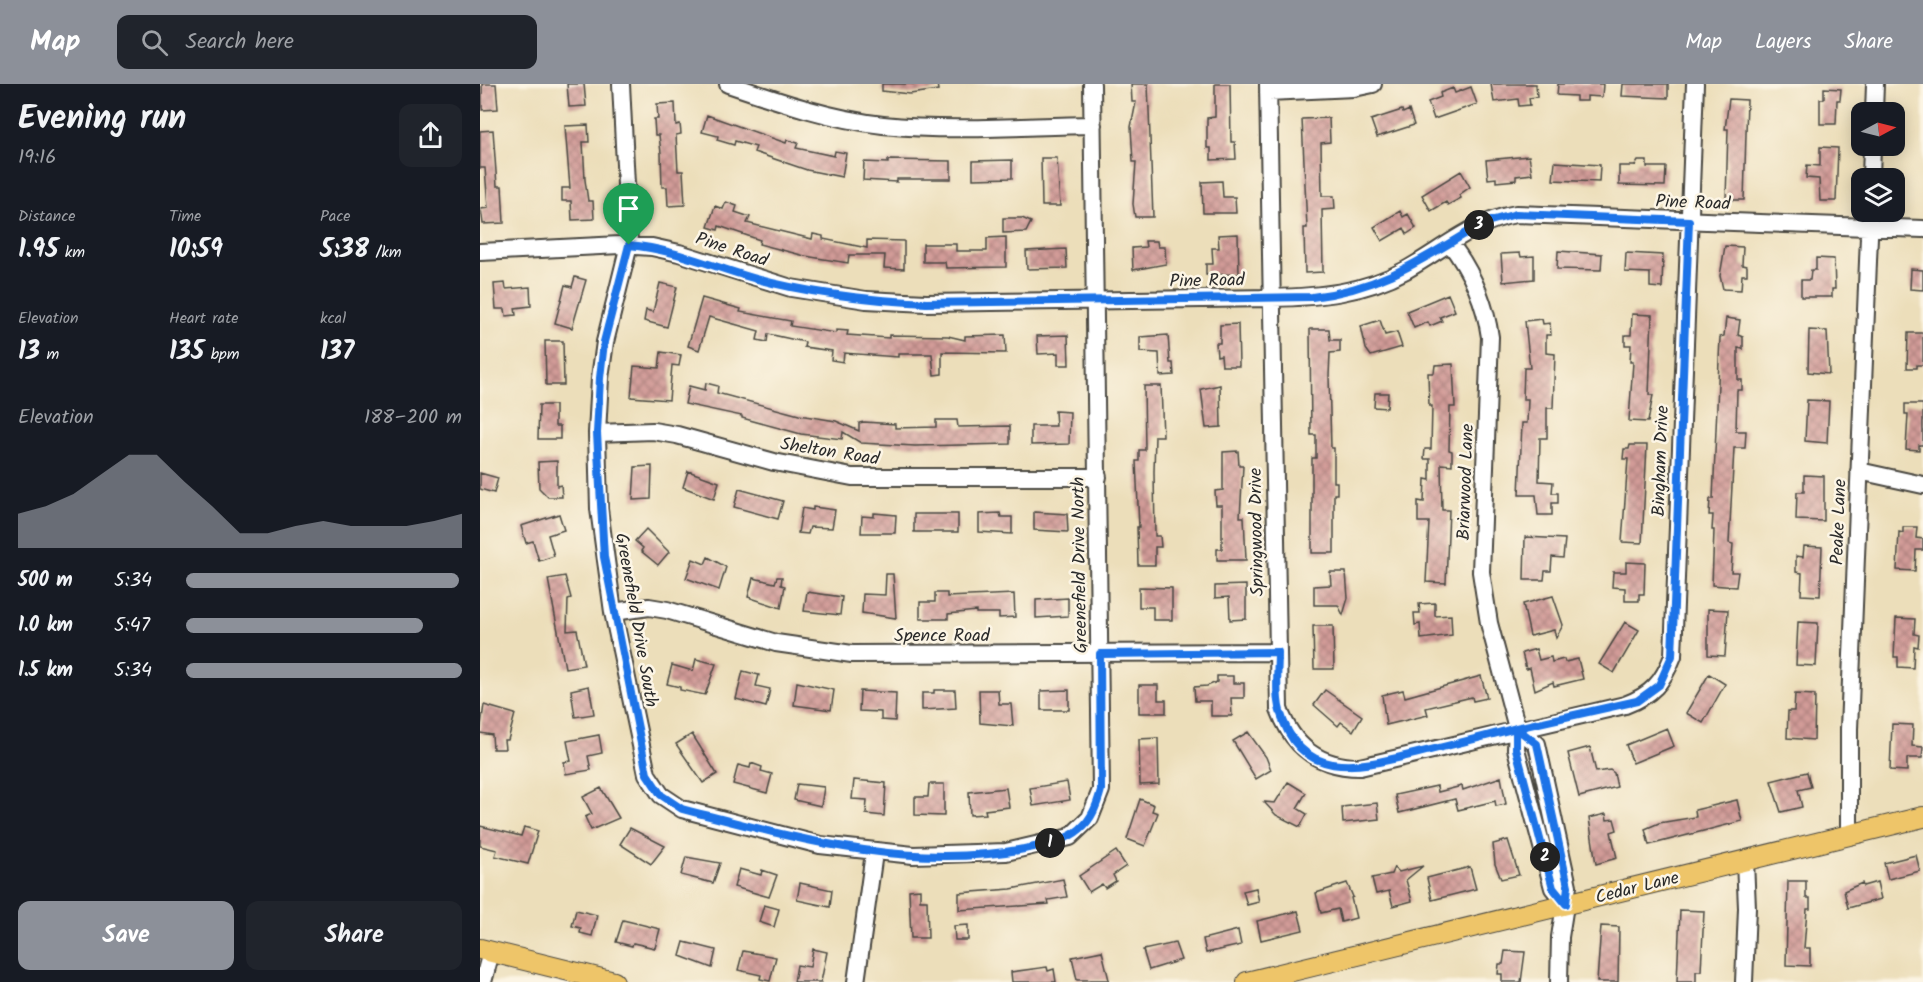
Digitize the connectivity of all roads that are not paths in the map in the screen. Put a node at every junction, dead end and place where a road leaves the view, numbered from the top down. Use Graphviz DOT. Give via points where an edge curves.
graph roads {
  1 [pos="621,84"];
  2 [pos="728,84"];
  3 [pos="1092,84"];
  4 [pos="1373,84"];
  5 [pos="1695,84"];
  6 [pos="1875,84"];
  7 [pos="1268,88"];
  8 [pos="1874,102"];
  9 [pos="1093,125"];
  10 [pos="1851,220"];
  11 [pos="1689,221"];
  12 [pos="1870,222"];
  13 [pos="1882,222"];
  14 [pos="1923,229"];
  15 [pos="1450,243"];
  16 [pos="629,245"];
  17 [pos="480,252"];
  18 [pos="1272,298"];
  19 [pos="1096,301"];
  20 [pos="597,433"];
  21 [pos="1859,471"];
  22 [pos="1098,477"];
  23 [pos="1923,485"];
  24 [pos="612,612"];
  25 [pos="1278,652"];
  26 [pos="1100,654"];
  27 [pos="1516,728"];
  28 [pos="1923,817"];
  29 [pos="1849,835"];
  30 [pos="874,853"];
  31 [pos="1745,861"];
  32 [pos="1566,904"];
  33 [pos="485,950"];
  34 [pos="483,982"];
  35 [pos="614,982"];
  36 [pos="856,982"];
  37 [pos="1247,982"];
  38 [pos="1559,982"];
  39 [pos="1744,982"];
  1 -- 16 [label="street, Greenefield Drive South"];
  2 -- 9 [label="street" via="786,104 881,124"];
  3 -- 9 [label="street, Greenefield Drive North"];
  4 -- 7 [label="street" via="1354,88"];
  5 -- 11 [label="street, Bingham Drive"];
  6 -- 8 [label="street"];
  7 -- 18 [label="street, Springwood Drive"];
  9 -- 19 [label="street, Greenefield Drive North"];
  10 -- 11 [label="street, Pine Road"];
  11 -- 15 [label="street, Pine Road" via="1516,214 1483,223"];
  11 -- 27 [label="street, Bingham Drive" via="1672,656 1659,685 1637,701"];
  12 -- 21 [label="street, Peake Lane"];
  13 -- 14 [label="street, Pine Road"];
  15 -- 18 [label="street, Pine Road" via="1406,270 1365,287 1312,297"];
  15 -- 27 [label="street, Briarwood Lane" via="1473,279 1487,316 1490,337 1481,572 1485,606"];
  16 -- 17 [label="street, Pine Road"];
  16 -- 19 [label="street, Pine Road" via="679,253 791,288 866,300"];
  16 -- 20 [label="street, Greenefield Drive South" via="604,342"];
  18 -- 19 [label="street, Pine Road"];
  18 -- 25 [label="street, Springwood Drive"];
  19 -- 22 [label="street, Greenefield Drive North"];
  20 -- 22 [label="street, Shelton Road" via="653,431 677,435 774,462 852,477"];
  20 -- 24 [label="street, Greenefield Drive South" via="599,509"];
  21 -- 23 [label="street"];
  21 -- 29 [label="street, Peake Lane"];
  22 -- 26 [label="street, Greenefield Drive North"];
  24 -- 26 [label="street, Spence Road" via="640,607 667,610 776,643 852,654"];
  24 -- 30 [label="street, Greenefield Drive South" via="641,753 647,774 661,795 682,809 820,845"];
  25 -- 26 [label="street, Spence Road"];
  25 -- 27 [label="street, Springwood Drive" via="1279,709 1285,726 1304,749 1330,764 1360,767"];
  26 -- 30 [label="street, Greenefield Drive North" via="1101,790 1097,806 1081,829 1070,837 1006,852"];
  27 -- 32 [label="street" via="1537,744 1568,886"];
  28 -- 29 [label="main road, Cedar Lane"];
  29 -- 31 [label="main road, Cedar Lane"];
  30 -- 36 [label="street"];
  31 -- 32 [label="main road, Cedar Lane"];
  31 -- 39 [label="street" via="1748,908"];
  32 -- 37 [label="main road, Cedar Lane"];
  32 -- 38 [label="street" via="1560,937"];
  33 -- 34 [label="street"];
  33 -- 35 [label="main road"];
}
